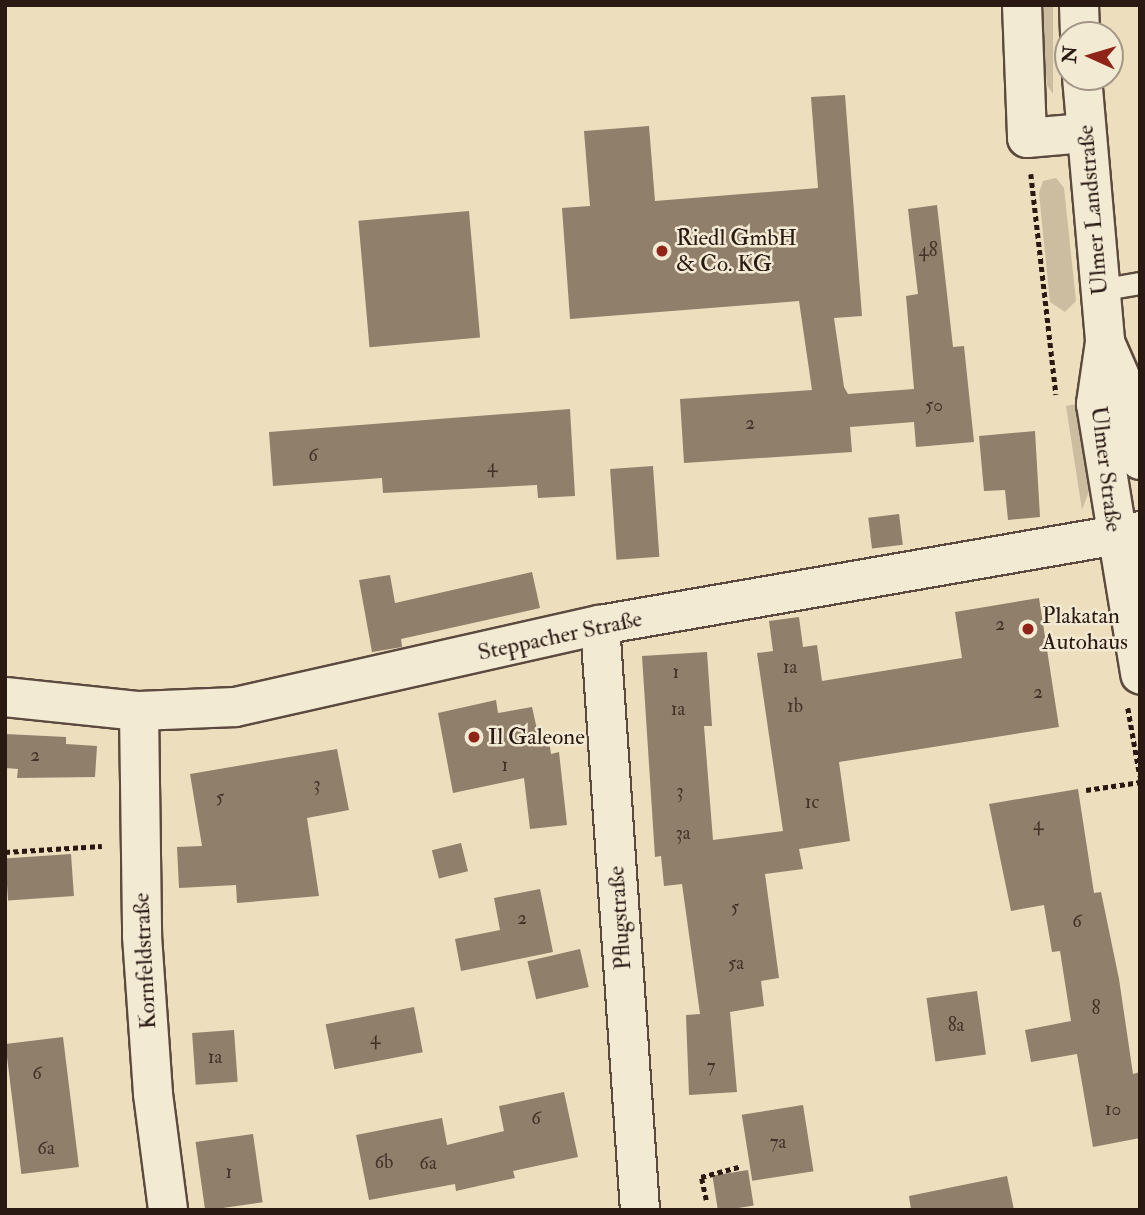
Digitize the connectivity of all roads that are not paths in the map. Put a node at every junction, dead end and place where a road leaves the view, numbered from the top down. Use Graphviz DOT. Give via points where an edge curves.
graph roads {
  1 [pos="1022,5"];
  2 [pos="1083,91"];
  3 [pos="1085,134"];
  4 [pos="1140,283"];
  5 [pos="1099,290"];
  6 [pos="1105,342"];
  7 [pos="1140,460"];
  8 [pos="1127,533"];
  9 [pos="600,625"];
  10 [pos="1140,674"];
  11 [pos="5,697"];
  12 [pos="139,710"];
  13 [pos="168,1210"];
  14 [pos="640,1210"];
  1 -- 3 [label="street" via="1027,138"];
  2 -- 3 [label="street, Ulmer Landstraße"];
  3 -- 5 [label="street, Ulmer Landstraße"];
  4 -- 5 [label="lane"];
  5 -- 6 [label="street, Ulmer Landstraße"];
  6 -- 7 [label="street, Ulmer Straße" via="1129,397"];
  6 -- 8 [label="street, Ulmer Straße" via="1096,404"];
  8 -- 9 [label="street, Steppacher Straße"];
  8 -- 10 [label="street, Ulmer Straße"];
  9 -- 12 [label="street, Steppacher Straße" via="236,707"];
  9 -- 14 [label="street, Pflugstraße"];
  11 -- 12 [label="street, Steppacher Straße"];
  12 -- 13 [label="street, Kornfeldstraße" via="153,1094"];
}
